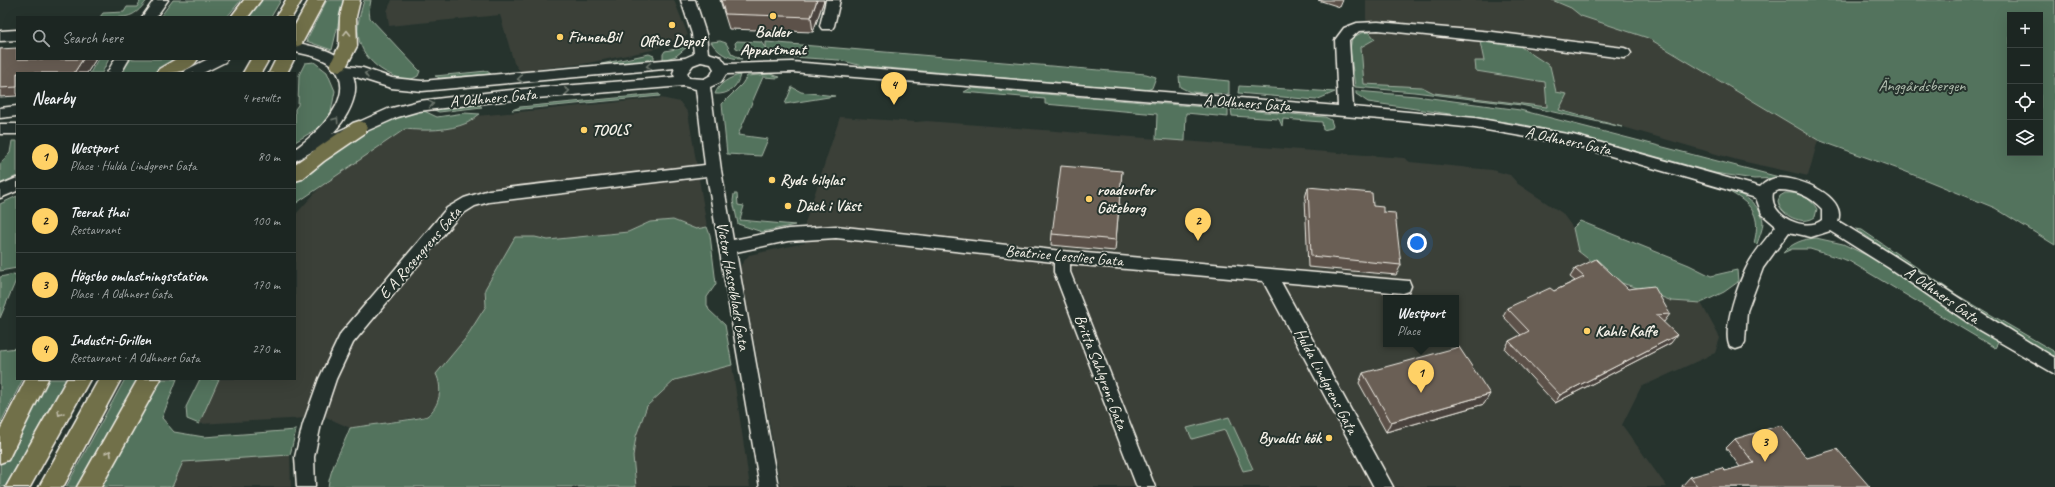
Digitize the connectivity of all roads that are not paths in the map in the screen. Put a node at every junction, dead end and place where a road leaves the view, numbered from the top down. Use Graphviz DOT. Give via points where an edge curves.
graph roads {
  1 [pos="160,0"];
  2 [pos="253,0"];
  3 [pos="294,0"];
  4 [pos="317,0"];
  5 [pos="352,0"];
  6 [pos="688,0"];
  7 [pos="833,0"];
  8 [pos="150,16"];
  9 [pos="241,16"];
  10 [pos="285,16"];
  11 [pos="827,26"];
  12 [pos="16,35"];
  13 [pos="0,36"];
  14 [pos="298,45"];
  15 [pos="1624,53"];
  16 [pos="121,60"];
  17 [pos="187,60"];
  18 [pos="199,60"];
  19 [pos="218,60"];
  20 [pos="259,60"];
  21 [pos="284,60"];
  22 [pos="694,60"];
  23 [pos="341,67"];
  24 [pos="721,69"];
  25 [pos="115,72"];
  26 [pos="167,72"];
  27 [pos="191,72"];
  28 [pos="192,72"];
  29 [pos="253,72"];
  30 [pos="278,72"];
  31 [pos="684,80"];
  32 [pos="703,84"];
  33 [pos="16,111"];
  34 [pos="1346,111"];
  35 [pos="0,113"];
  36 [pos="359,128"];
  37 [pos="0,129"];
  38 [pos="16,129"];
  39 [pos="300,155"];
  40 [pos="713,170"];
  41 [pos="296,173"];
  42 [pos="16,184"];
  43 [pos="0,192"];
  44 [pos="1763,194"];
  45 [pos="1829,223"];
  46 [pos="1786,225"];
  47 [pos="727,248"];
  48 [pos="1062,257"];
  49 [pos="1268,274"];
  50 [pos="1403,286"];
  51 [pos="1736,342"];
  52 [pos="2055,367"];
  53 [pos="36,380"];
  54 [pos="78,380"];
  55 [pos="109,380"];
  56 [pos="149,380"];
  57 [pos="0,453"];
  58 [pos="18,487"];
  59 [pos="51,487"];
  60 [pos="89,487"];
  61 [pos="306,487"];
  62 [pos="769,487"];
  63 [pos="1146,487"];
  64 [pos="1384,487"];
  1 -- 8 [label="street"];
  2 -- 9 [label="main road"];
  3 -- 10 [label="main road"];
  4 -- 14 [label="main road"];
  23 -- 5 [label="main road, one-way" via="348,46 348,17"];
  6 -- 22 [label="street" via="699,34"];
  7 -- 11 [label="street"];
  12 -- 13 [label="street"];
  14 -- 23 [label="street" via="324,54"];
  15 -- 34 [label="street" via="1378,26 1351,28 1342,40"];
  16 -- 25 [label="street"];
  17 -- 26 [label="main road"];
  18 -- 27 [label="main road"];
  19 -- 28 [label="street"];
  20 -- 29 [label="main road"];
  21 -- 30 [label="main road"];
  22 -- 23 [label="street, A Odhners Gata, one-way" via="422,86 391,83"];
  22 -- 24 [label="street, A Odhners Gata" via="715,60"];
  22 -- 31 [label="street" via="681,69 681,77"];
  39 -- 23 [label="street, one-way" via="328,131 344,108 348,86"];
  24 -- 32 [label="street" via="716,78"];
  24 -- 34 [label="street, A Odhners Gata" via="792,67"];
  31 -- 32 [label="street, A Odhners Gata" via="692,84"];
  36 -- 31 [label="street, A Odhners Gata, one-way" via="393,113 438,103"];
  32 -- 40 [label="street, Victor Hasselblads Gata"];
  33 -- 35 [label="street"];
  34 -- 44 [label="street, A Odhners Gata" via="1475,123 1573,140"];
  36 -- 39 [label="street, A Odhners Gata"];
  36 -- 41 [label="main road"];
  37 -- 38 [label="street"];
  40 -- 47 [label="street, Victor Hasselblads Gata"];
  40 -- 61 [label="street, E A Rosengrens Gata" via="489,196 463,204 453,212 347,338 313,420 305,455"];
  42 -- 43 [label="street"];
  44 -- 45 [label="street" via="1776,184 1792,184 1804,188 1827,206 1830,212"];
  44 -- 46 [label="street" via="1767,210"];
  45 -- 46 [label="street" via="1821,229 1808,231"];
  45 -- 52 [label="street, A Odhners Gata" via="1896,263 1985,325"];
  46 -- 51 [label="street" via="1756,265 1739,311"];
  47 -- 48 [label="street, Beatrice Lesslies Gata" via="788,235 836,232"];
  47 -- 62 [label="street, Victor Hasselblads Gata"];
  48 -- 49 [label="street, Beatrice Lesslies Gata"];
  48 -- 63 [label="street, Britta Sahlgrens Gata" via="1062,272"];
  49 -- 50 [label="street, Beatrice Lesslies Gata"];
  49 -- 64 [label="street, Hulda Lindgrens Gata"];
  53 -- 57 [label="main road"];
  54 -- 58 [label="main road, one-way"];
  55 -- 59 [label="main road"];
  60 -- 56 [label="main road, one-way"];
}
